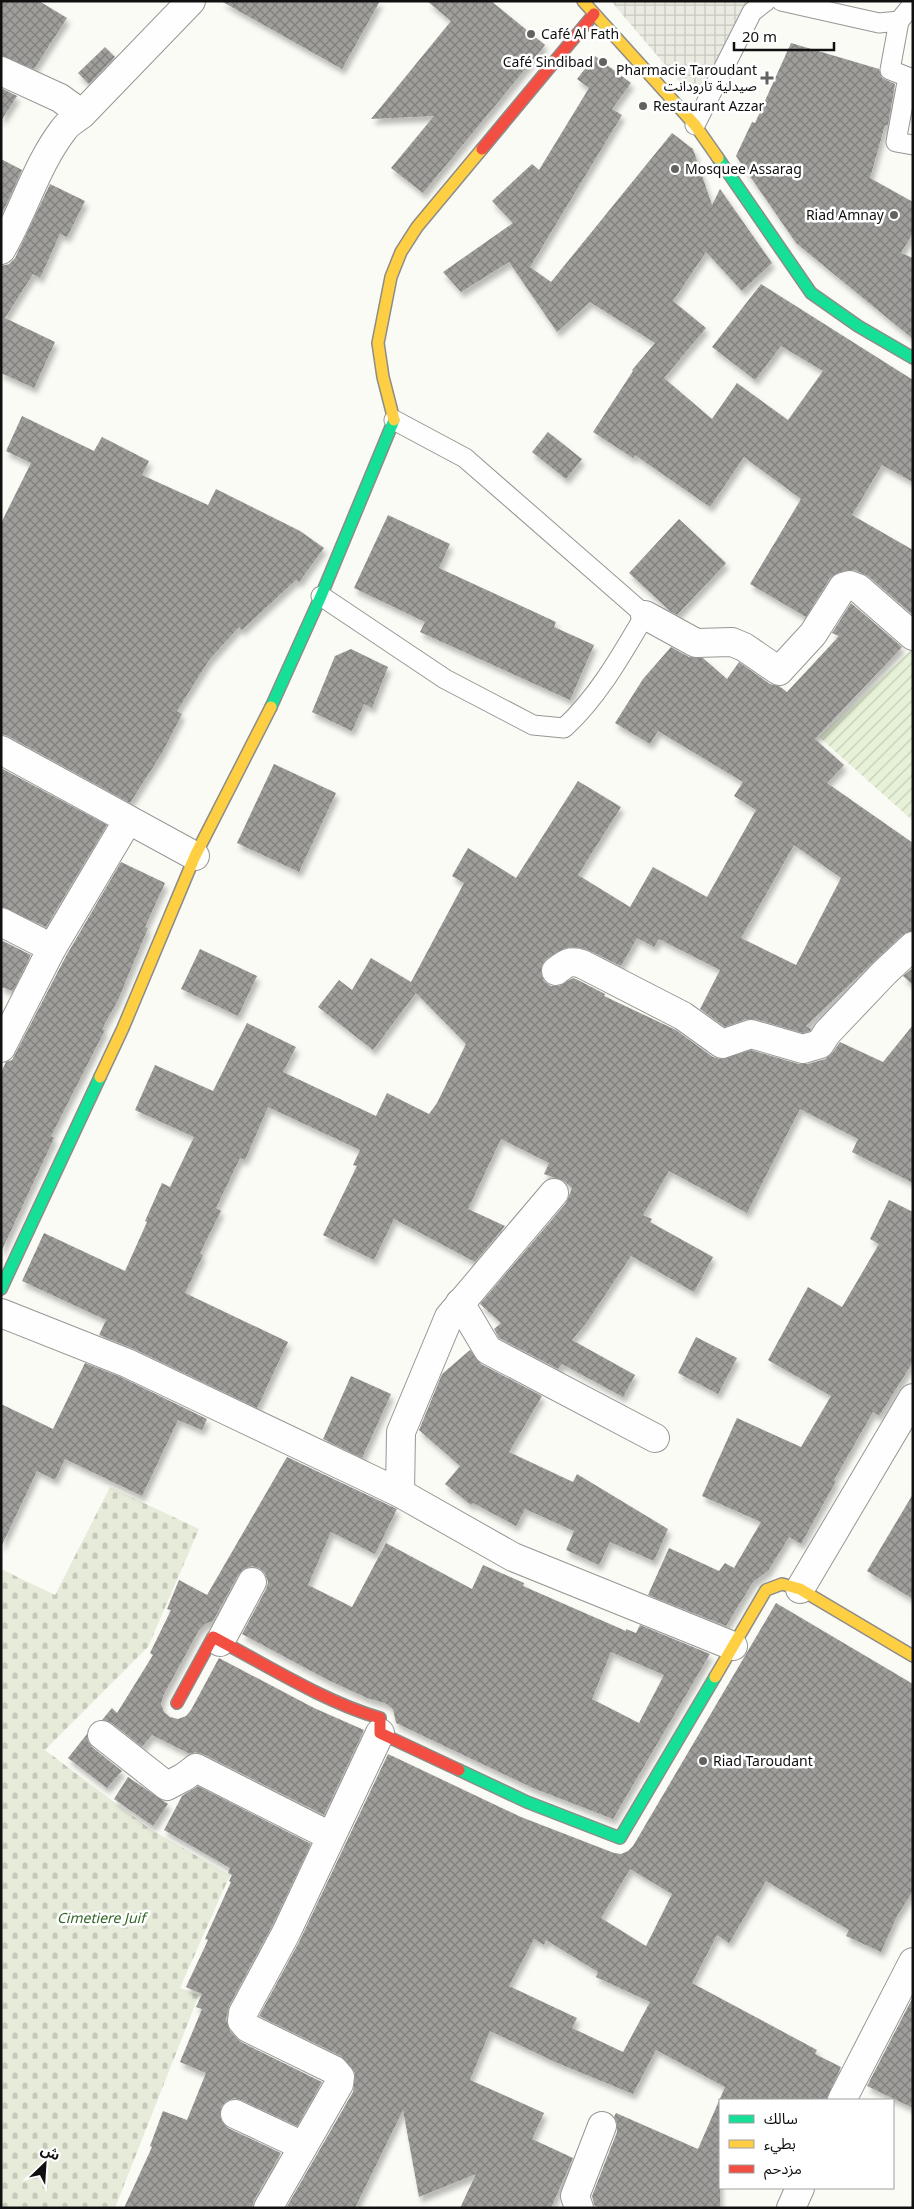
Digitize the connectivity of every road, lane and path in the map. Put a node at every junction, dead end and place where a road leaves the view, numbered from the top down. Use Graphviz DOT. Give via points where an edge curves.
graph roads {
  1 [pos="191,1"];
  2 [pos="583,1"];
  3 [pos="766,1"];
  4 [pos="780,1"];
  5 [pos="913,4"];
  6 [pos="594,14"];
  7 [pos="899,22"];
  8 [pos="1,71"];
  9 [pos="82,114"];
  10 [pos="695,125"];
  11 [pos="913,145"];
  12 [pos="1,250"];
  13 [pos="913,358"];
  14 [pos="394,420"];
  15 [pos="321,596"];
  16 [pos="645,616"];
  17 [pos="913,636"];
  18 [pos="1,750"];
  19 [pos="128,820"];
  20 [pos="196,856"];
  21 [pos="1,922"];
  22 [pos="913,946"];
  23 [pos="52,948"];
  24 [pos="556,971"];
  25 [pos="1,1048"];
  26 [pos="554,1193"];
  27 [pos="1,1289"];
  28 [pos="460,1303"];
  29 [pos="1,1313"];
  30 [pos="913,1398"];
  31 [pos="655,1438"];
  32 [pos="400,1493"];
  33 [pos="252,1582"];
  34 [pos="800,1589"];
  35 [pos="220,1642"];
  36 [pos="733,1646"];
  37 [pos="913,1656"];
  38 [pos="177,1703"];
  39 [pos="380,1733"];
  40 [pos="102,1735"];
  41 [pos="330,1836"];
  42 [pos="913,1962"];
  43 [pos="843,2099"];
  44 [pos="235,2114"];
  45 [pos="602,2126"];
  46 [pos="303,2146"];
  47 [pos="800,2189"];
  48 [pos="268,2208"];
  49 [pos="578,2208"];
  50 [pos="791,2208"];
  1 -- 9 [label="street"];
  2 -- 6 [label="street"];
  3 -- 10 [label="lane" via="752,12"];
  4 -- 7 [label="lane" via="879,23"];
  5 -- 7 [label="lane"];
  6 -- 10 [label="street"];
  6 -- 14 [label="street" via="417,227 401,252 392,277 378,343"];
  7 -- 11 [label="lane" via="890,70 908,77 896,142"];
  8 -- 9 [label="street" via="60,98"];
  9 -- 12 [label="street" via="65,128 50,150"];
  10 -- 13 [label="street" via="812,293 858,326"];
  14 -- 15 [label="street"];
  14 -- 16 [label="lane" via="465,458"];
  15 -- 16 [label="lane" via="445,679 533,725 564,728 599,688"];
  15 -- 20 [label="street" via="257,736"];
  16 -- 17 [label="street" via="696,643 732,642 779,671 813,634 843,587 850,585 858,588"];
  18 -- 19 [label="street"];
  19 -- 20 [label="street"];
  19 -- 23 [label="street"];
  20 -- 27 [label="street" via="123,1028"];
  21 -- 23 [label="street"];
  22 -- 24 [label="street" via="879,978 820,1044 803,1049 751,1034 722,1044 683,1016 582,964 572,961"];
  23 -- 25 [label="street"];
  26 -- 28 [label="street"];
  28 -- 31 [label="street" via="488,1350"];
  28 -- 32 [label="street" via="450,1317 401,1432"];
  29 -- 32 [label="street" via="127,1363"];
  30 -- 34 [label="street"];
  32 -- 36 [label="street" via="513,1557"];
  33 -- 35 [label="street"];
  34 -- 36 [label="street" via="784,1582 766,1590"];
  34 -- 37 [label="street"];
  35 -- 38 [label="street" via="213,1637"];
  35 -- 39 [label="street" via="321,1694 380,1718"];
  36 -- 39 [label="street" via="620,1838 527,1802"];
  39 -- 41 [label="street"];
  40 -- 41 [label="street" via="167,1786 196,1768"];
  41 -- 46 [label="street" via="286,1933 243,2013 242,2021 248,2028 334,2070 340,2077"];
  42 -- 43 [label="street"];
  44 -- 46 [label="street"];
  45 -- 49 [label="street" via="575,2196"];
  46 -- 48 [label="street"];
  47 -- 50 [label="street"];
}
